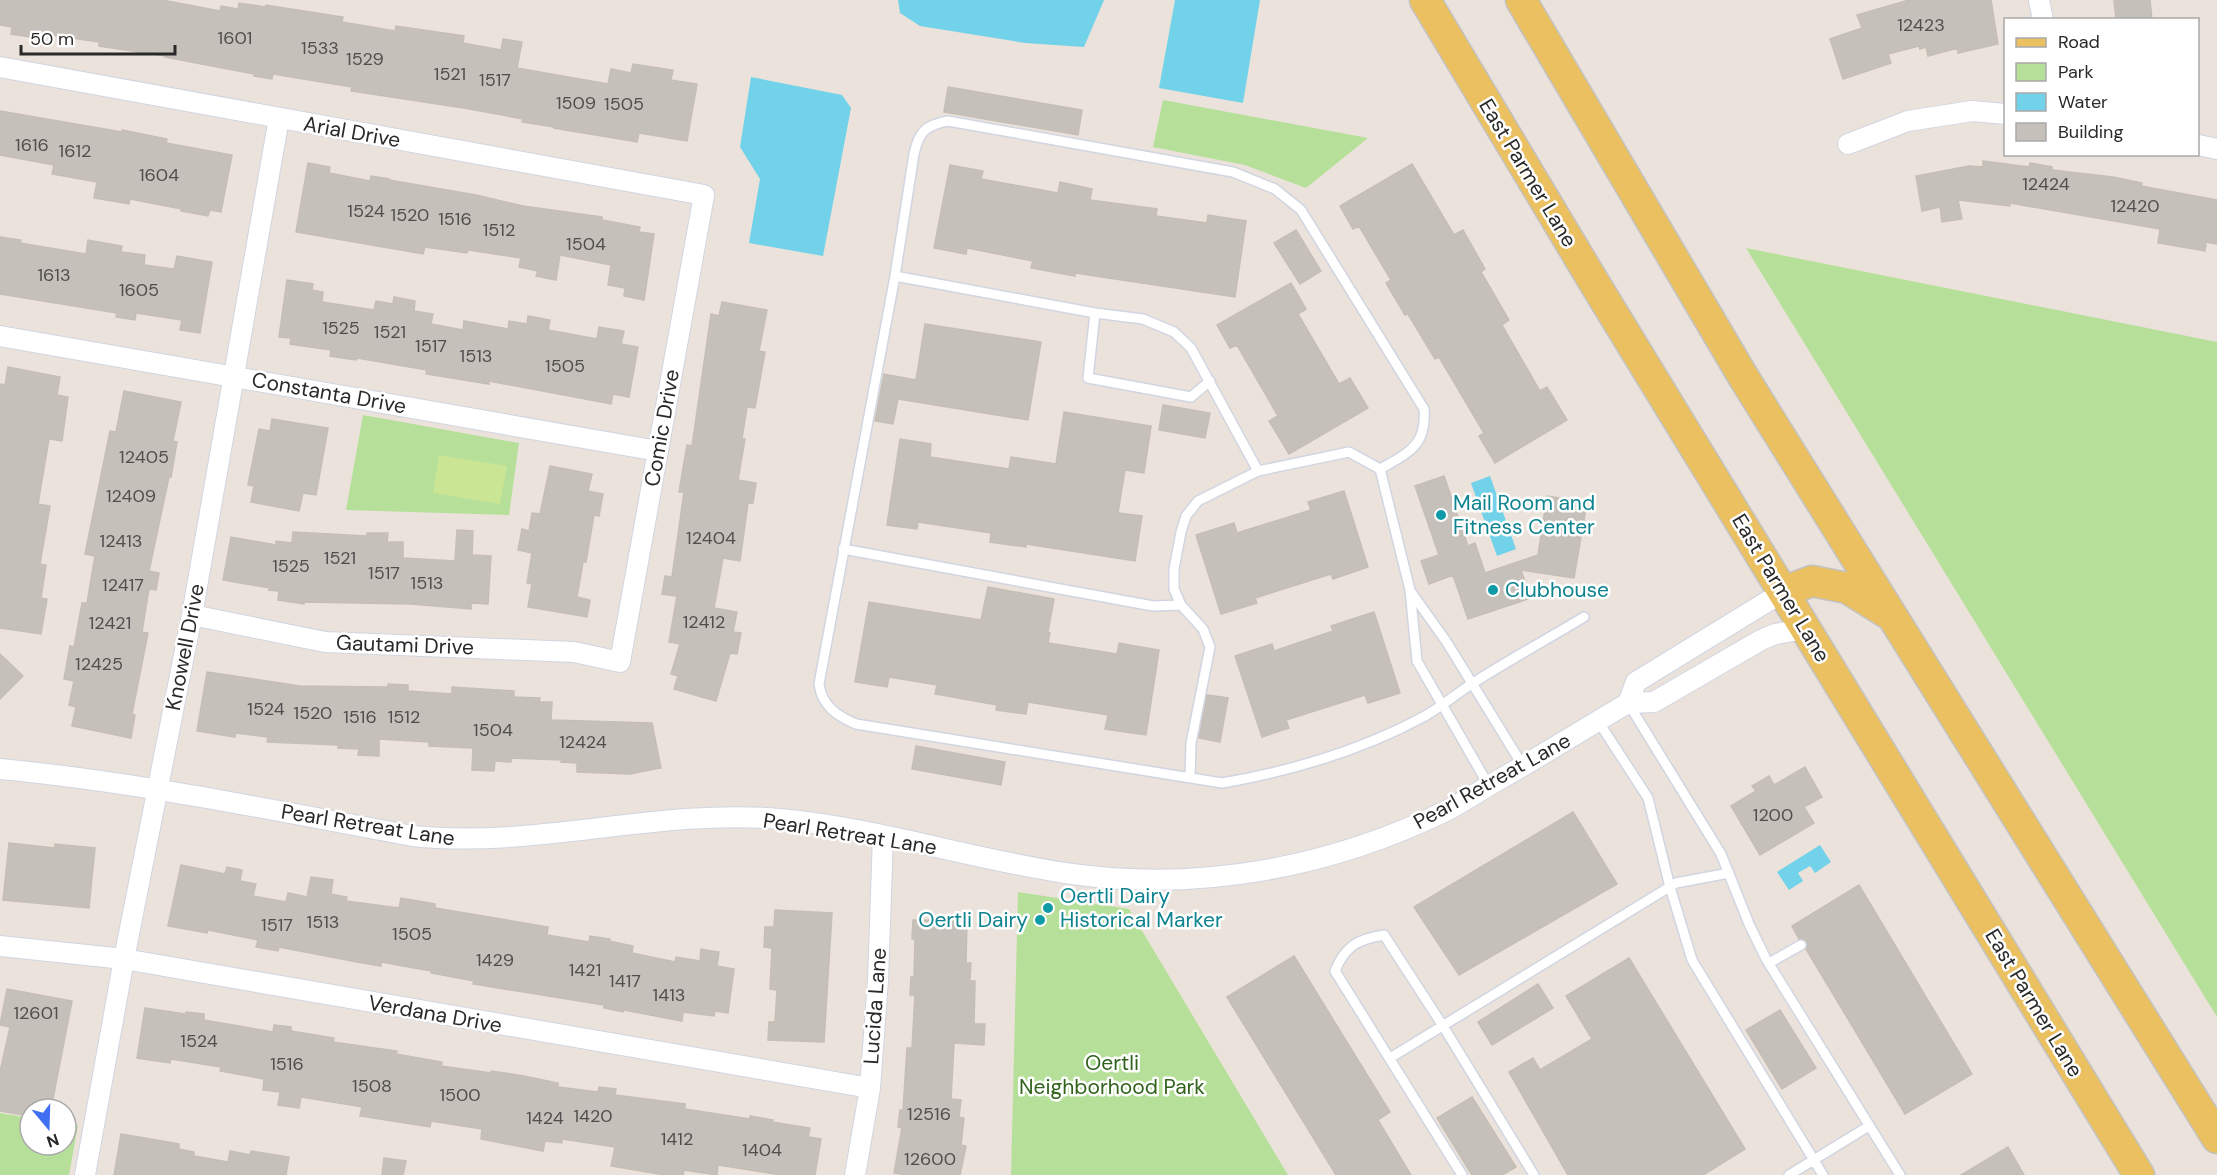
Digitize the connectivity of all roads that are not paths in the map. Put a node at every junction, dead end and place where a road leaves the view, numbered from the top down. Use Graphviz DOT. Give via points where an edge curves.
graph roads {
  1 [pos="1425,0"];
  2 [pos="1521,0"];
  3 [pos="2039,0"];
  4 [pos="2043,18"];
  5 [pos="0,67"];
  6 [pos="2004,114"];
  7 [pos="279,118"];
  8 [pos="1848,144"];
  9 [pos="2199,145"];
  10 [pos="2217,149"];
  11 [pos="704,195"];
  12 [pos="894,276"];
  13 [pos="1095,313"];
  14 [pos="0,336"];
  15 [pos="233,376"];
  16 [pos="1210,381"];
  17 [pos="658,451"];
  18 [pos="1380,469"];
  19 [pos="1258,471"];
  20 [pos="843,549"];
  21 [pos="1410,590"];
  22 [pos="1783,592"];
  23 [pos="1181,605"];
  24 [pos="192,615"];
  25 [pos="1892,616"];
  26 [pos="1584,617"];
  27 [pos="1806,629"];
  28 [pos="620,662"];
  29 [pos="1471,684"];
  30 [pos="1628,703"];
  31 [pos="1442,704"];
  32 [pos="1598,721"];
  33 [pos="1523,766"];
  34 [pos="0,769"];
  35 [pos="1190,778"];
  36 [pos="1489,786"];
  37 [pos="156,790"];
  38 [pos="883,836"];
  39 [pos="1729,873"];
  40 [pos="1670,887"];
  41 [pos="1801,945"];
  42 [pos="0,946"];
  43 [pos="124,960"];
  44 [pos="1769,963"];
  45 [pos="1443,1026"];
  46 [pos="1390,1058"];
  47 [pos="870,1088"];
  48 [pos="1869,1126"];
  49 [pos="2217,1138"];
  50 [pos="1814,1160"];
  51 [pos="85,1175"];
  52 [pos="855,1175"];
  53 [pos="1461,1175"];
  54 [pos="1534,1175"];
  55 [pos="1789,1175"];
  56 [pos="1823,1175"];
  57 [pos="1900,1175"];
  58 [pos="2139,1175"];
  1 -- 22 [label="main road, East Parmer Lane"];
  2 -- 25 [label="main road" via="1744,378"];
  3 -- 4 [label="street"];
  5 -- 7 [label="street, Arial Drive"];
  6 -- 8 [label="street" via="1972,111 1908,121"];
  7 -- 11 [label="street, Arial Drive"];
  7 -- 15 [label="street, Knowell Drive"];
  9 -- 10 [label="street"];
  11 -- 17 [label="street, Comic Drive"];
  12 -- 13 [label="lane"];
  12 -- 18 [label="lane" via="916,140 929,124 948,121 1233,172 1255,180 1275,189 1301,210 1424,409 1425,427 1411,452"];
  12 -- 20 [label="lane"];
  13 -- 16 [label="lane" via="1143,319 1174,332 1191,348"];
  13 -- 16 [label="lane" via="1088,378 1191,397"];
  14 -- 15 [label="street, Constanta Drive"];
  15 -- 17 [label="street, Constanta Drive"];
  15 -- 24 [label="street, Knowell Drive"];
  16 -- 19 [label="lane"];
  17 -- 28 [label="street, Comic Drive"];
  18 -- 19 [label="lane" via="1349,452"];
  18 -- 21 [label="lane"];
  19 -- 23 [label="lane" via="1198,501 1186,516 1174,569 1174,589"];
  20 -- 23 [label="lane" via="1153,606"];
  20 -- 35 [label="lane" via="819,684 824,702 840,717 856,724"];
  21 -- 29 [label="lane"];
  21 -- 31 [label="lane" via="1417,661"];
  22 -- 25 [label="main road" via="1812,581 1846,588"];
  22 -- 27 [label="main road, East Parmer Lane"];
  22 -- 30 [label="street, Pearl Retreat Lane" via="1636,682"];
  23 -- 35 [label="lane" via="1203,629 1210,647 1191,743"];
  24 -- 28 [label="street, Gautami Drive" via="325,642 574,652"];
  24 -- 37 [label="street, Knowell Drive"];
  25 -- 49 [label="main road"];
  26 -- 29 [label="lane"];
  27 -- 30 [label="street, Pearl Retreat Lane" via="1761,640 1654,702"];
  27 -- 58 [label="main road, East Parmer Lane"];
  29 -- 31 [label="lane"];
  29 -- 33 [label="lane"];
  30 -- 32 [label="street, Pearl Retreat Lane"];
  30 -- 39 [label="lane" via="1722,854"];
  31 -- 35 [label="lane" via="1334,756 1222,783"];
  31 -- 36 [label="lane"];
  32 -- 33 [label="street, Pearl Retreat Lane"];
  32 -- 40 [label="lane" via="1648,798"];
  33 -- 36 [label="street, Pearl Retreat Lane"];
  34 -- 37 [label="street, Pearl Retreat Lane"];
  36 -- 38 [label="street, Pearl Retreat Lane" via="1420,823 1349,849 1268,870 1197,879 1071,874"];
  37 -- 38 [label="street, Pearl Retreat Lane" via="448,840 743,818 778,819"];
  37 -- 43 [label="street, Knowell Drive"];
  38 -- 47 [label="street, Lucida Lane"];
  39 -- 40 [label="lane"];
  39 -- 44 [label="lane"];
  40 -- 45 [label="lane"];
  40 -- 50 [label="lane" via="1692,960"];
  41 -- 44 [label="lane"];
  42 -- 43 [label="street, Verdana Drive"];
  43 -- 47 [label="street, Verdana Drive"];
  43 -- 51 [label="street, Knowell Drive"];
  44 -- 48 [label="lane"];
  45 -- 46 [label="lane"];
  45 -- 46 [label="lane" via="1384,935 1366,937 1342,954 1335,971"];
  45 -- 54 [label="lane"];
  46 -- 53 [label="lane"];
  47 -- 52 [label="street, Lucida Lane"];
  48 -- 50 [label="lane"];
  48 -- 57 [label="lane"];
  50 -- 55 [label="lane"];
  50 -- 56 [label="lane"];
}
